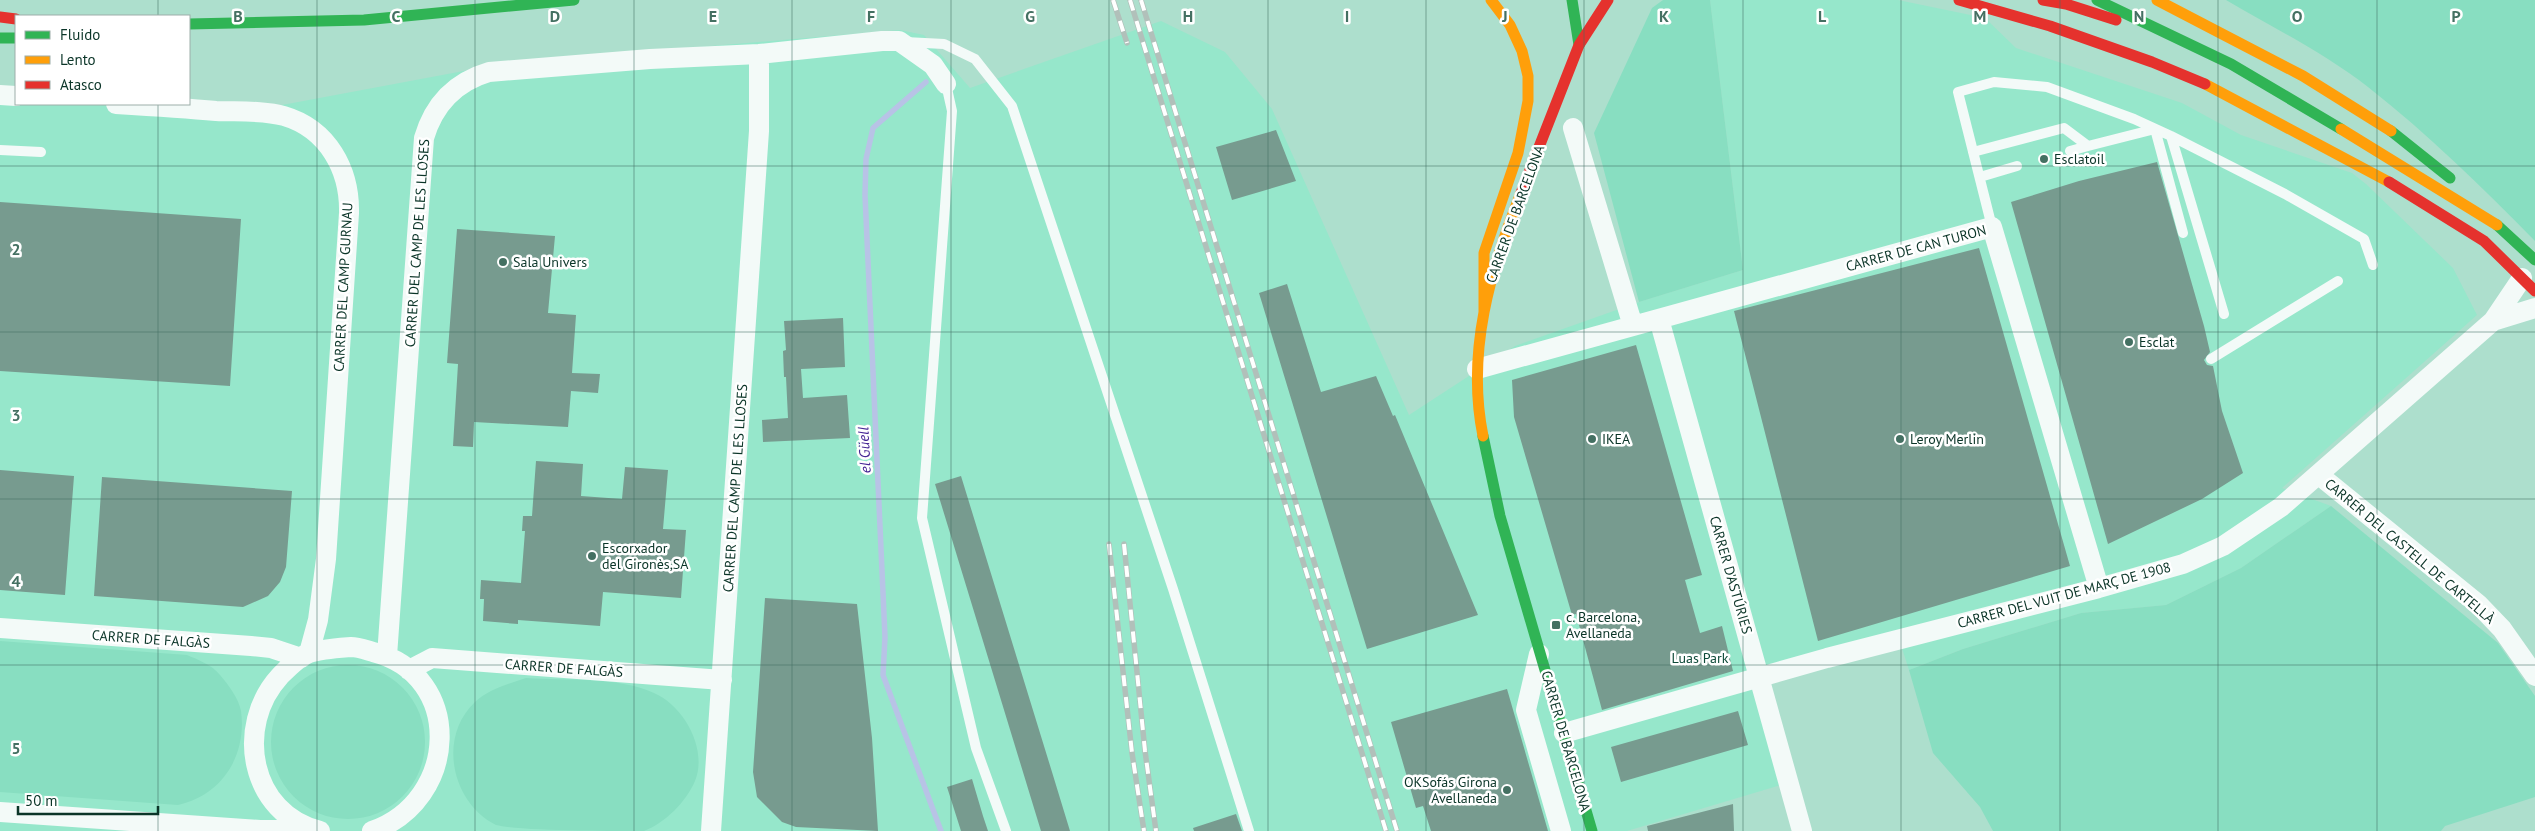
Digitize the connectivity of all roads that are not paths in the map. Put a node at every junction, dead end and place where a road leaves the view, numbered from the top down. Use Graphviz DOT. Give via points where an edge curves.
graph roads {
  1 [pos="574,0"];
  2 [pos="1490,0"];
  3 [pos="1572,0"];
  4 [pos="1608,0"];
  5 [pos="1959,0"];
  6 [pos="2043,0"];
  7 [pos="2097,0"];
  8 [pos="2157,0"];
  9 [pos="0,17"];
  10 [pos="15,18"];
  11 [pos="264,23"];
  12 [pos="190,24"];
  13 [pos="199,36"];
  14 [pos="0,38"];
  15 [pos="15,38"];
  16 [pos="899,42"];
  17 [pos="1579,45"];
  18 [pos="758,54"];
  19 [pos="2302,61"];
  20 [pos="2258,80"];
  21 [pos="946,84"];
  22 [pos="0,95"];
  23 [pos="15,96"];
  24 [pos="130,105"];
  25 [pos="2356,107"];
  26 [pos="1573,128"];
  27 [pos="2155,129"];
  28 [pos="2171,136"];
  29 [pos="2088,146"];
  30 [pos="0,150"];
  31 [pos="2070,151"];
  32 [pos="41,152"];
  33 [pos="1973,152"];
  34 [pos="2017,166"];
  35 [pos="1980,177"];
  36 [pos="2497,225"];
  37 [pos="1992,227"];
  38 [pos="2183,233"];
  39 [pos="2535,260"];
  40 [pos="2373,265"];
  41 [pos="2338,281"];
  42 [pos="2529,285"];
  43 [pos="2535,308"];
  44 [pos="1484,312"];
  45 [pos="2224,314"];
  46 [pos="1659,318"];
  47 [pos="2493,321"];
  48 [pos="1633,326"];
  49 [pos="2211,359"];
  50 [pos="1477,369"];
  51 [pos="2319,475"];
  52 [pos="2099,588"];
  53 [pos="0,628"];
  54 [pos="1540,652"];
  55 [pos="305,656"];
  56 [pos="387,656"];
  57 [pos="409,670"];
  58 [pos="2535,676"];
  59 [pos="1758,679"];
  60 [pos="722,680"];
  61 [pos="1564,733"];
  62 [pos="0,812"];
  63 [pos="318,830"];
  64 [pos="372,831"];
  65 [pos="711,831"];
  66 [pos="1006,831"];
  67 [pos="1249,831"];
  68 [pos="1561,831"];
  69 [pos="1592,831"];
  70 [pos="1802,831"];
  1 -- 11 [label="main road" via="364,20"];
  2 -- 44 [label="main road" via="1514,30 1530,85 1521,146 1484,258"];
  3 -- 17 [label="main road"];
  4 -- 17 [label="main road, CARRER DE BARCELONA"];
  5 -- 42 [label="main road" via="2100,43 2219,91 2396,186 2484,241"];
  6 -- 20 [label="main road" via="2138,27"];
  7 -- 20 [label="main road"];
  8 -- 25 [label="main road" via="2254,47"];
  9 -- 10 [label="main road"];
  11 -- 12 [label="main road"];
  11 -- 13 [label="main road"];
  14 -- 15 [label="main road"];
  16 -- 18 [label="street, CARRER DEL CAMP DE LES LLOSES"];
  16 -- 21 [label="street" via="933,65"];
  16 -- 67 [label="lane" via="944,44 975,60 1012,106 1173,588"];
  17 -- 44 [label="main road, CARRER DE BARCELONA" via="1511,218 1489,285"];
  18 -- 56 [label="street, CARRER DEL CAMP DE LES LLOSES" via="489,72 454,89 434,112 424,138"];
  18 -- 60 [label="street, CARRER DEL CAMP DE LES LLOSES" via="759,131"];
  19 -- 25 [label="main road"];
  20 -- 36 [label="main road"];
  21 -- 66 [label="lane" via="952,111 922,518 976,748"];
  22 -- 23 [label="street"];
  24 -- 55 [label="street, CARRER DEL CAMP GURNAU" via="282,116 308,127 319,136 329,146 343,171 349,213 326,559 318,620"];
  25 -- 36 [label="main road" via="2389,129 2461,188"];
  26 -- 48 [label="street"];
  27 -- 28 [label="lane"];
  27 -- 29 [label="lane"];
  27 -- 33 [label="lane" via="2047,87 1994,82 1958,92"];
  27 -- 38 [label="lane"];
  28 -- 40 [label="lane" via="2285,194 2364,239"];
  28 -- 45 [label="lane"];
  29 -- 31 [label="lane"];
  29 -- 33 [label="lane" via="2064,128"];
  30 -- 32 [label="lane"];
  33 -- 35 [label="lane"];
  34 -- 35 [label="lane"];
  35 -- 37 [label="lane"];
  36 -- 39 [label="main road"];
  37 -- 46 [label="street, CARRER DE CAN TURON"];
  37 -- 52 [label="street, CARRER DE CAN TURON"];
  41 -- 49 [label="lane"];
  42 -- 47 [label="street, CARRER DEL VUIT DE MARÇ DE 1908"];
  43 -- 47 [label="street, CARRER DEL VUIT DE MARÇ DE 1908"];
  44 -- 50 [label="main road, CARRER DE BARCELONA"];
  46 -- 48 [label="street, CARRER DE CAN TURON"];
  46 -- 59 [label="street, CARRER D'ASTÚRIES" via="1746,624"];
  47 -- 51 [label="street, CARRER DEL VUIT DE MARÇ DE 1908"];
  48 -- 50 [label="street, CARRER DE CAN TURON"];
  50 -- 54 [label="main road, CARRER DE BARCELONA" via="1481,426 1500,516"];
  51 -- 52 [label="street, CARRER DEL VUIT DE MARÇ DE 1908" via="2269,518 2223,546 2183,564"];
  51 -- 58 [label="street, CARRER DEL CASTELL DE CARTELLÀ" via="2478,604 2502,629"];
  52 -- 59 [label="street, CARRER DEL VUIT DE MARÇ DE 1908"];
  53 -- 55 [label="street, CARRER DE FALGÀS" via="251,646"];
  54 -- 61 [label="main road, CARRER DE BARCELONA"];
  54 -- 68 [label="street, CARRER DE BARCELONA" via="1526,710"];
  55 -- 56 [label="street" via="352,647"];
  55 -- 63 [label="street" via="288,667 268,689 255,718 252,746 257,770 267,791 296,821"];
  56 -- 57 [label="street"];
  57 -- 60 [label="street, CARRER DE FALGÀS" via="432,658"];
  57 -- 64 [label="street" via="436,710 440,728 438,762 430,784 412,809"];
  59 -- 61 [label="street, CARRER DEL VUIT DE MARÇ DE 1908"];
  59 -- 70 [label="street, CARRER D'ASTÚRIES"];
  60 -- 65 [label="street, CARRER DEL CAMP DE LES LLOSES"];
  61 -- 69 [label="main road, CARRER DE BARCELONA"];
  62 -- 63 [label="street" via="260,830"];
}
